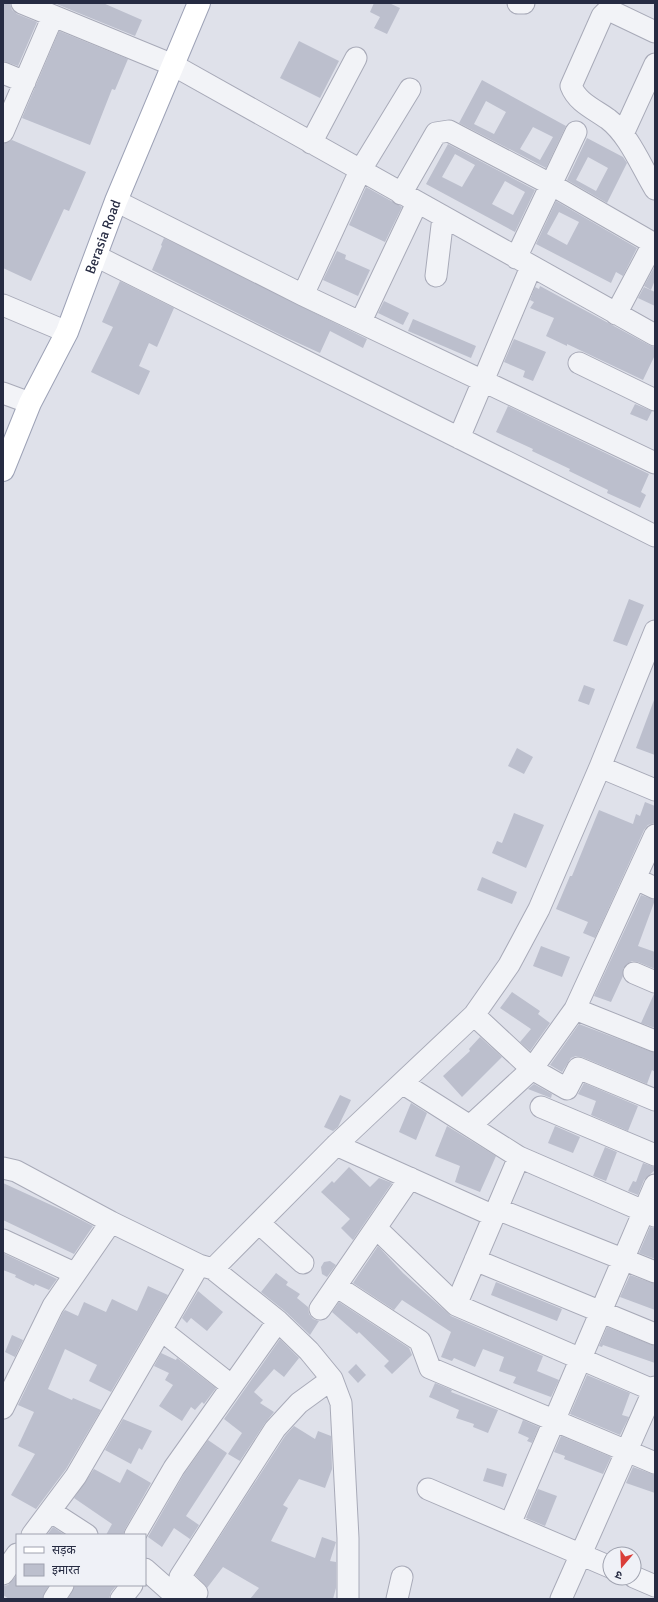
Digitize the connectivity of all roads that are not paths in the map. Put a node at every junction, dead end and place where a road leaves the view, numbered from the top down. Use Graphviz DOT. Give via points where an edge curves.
graph roads {
  1 [pos="22,3"];
  2 [pos="199,3"];
  3 [pos="518,3"];
  4 [pos="524,3"];
  5 [pos="53,16"];
  6 [pos="655,32"];
  7 [pos="356,58"];
  8 [pos="655,64"];
  9 [pos="173,65"];
  10 [pos="3,73"];
  11 [pos="25,82"];
  12 [pos="410,89"];
  13 [pos="3,132"];
  14 [pos="576,132"];
  15 [pos="623,134"];
  16 [pos="311,143"];
  17 [pos="360,171"];
  18 [pos="552,185"];
  19 [pos="655,189"];
  20 [pos="409,198"];
  21 [pos="116,201"];
  22 [pos="443,217"];
  23 [pos="96,256"];
  24 [pos="523,262"];
  25 [pos="436,276"];
  26 [pos="303,295"];
  27 [pos="3,305"];
  28 [pos="616,314"];
  29 [pos="361,321"];
  30 [pos="67,332"];
  31 [pos="655,335"];
  32 [pos="579,363"];
  33 [pos="483,381"];
  34 [pos="3,393"];
  35 [pos="655,400"];
  36 [pos="30,403"];
  37 [pos="459,438"];
  38 [pos="8,445"];
  39 [pos="655,462"];
  40 [pos="3,470"];
  41 [pos="655,536"];
  42 [pos="655,632"];
  43 [pos="600,767"];
  44 [pos="655,790"];
  45 [pos="655,835"];
  46 [pos="636,879"];
  47 [pos="655,888"];
  48 [pos="634,973"];
  49 [pos="655,982"];
  50 [pos="575,1009"];
  51 [pos="474,1015"];
  52 [pos="655,1041"];
  53 [pos="532,1069"];
  54 [pos="402,1083"];
  55 [pos="655,1100"];
  56 [pos="541,1107"];
  57 [pos="470,1126"];
  58 [pos="336,1145"];
  59 [pos="655,1155"];
  60 [pos="519,1157"];
  61 [pos="3,1168"];
  62 [pos="410,1178"];
  63 [pos="655,1184"];
  64 [pos="496,1212"];
  65 [pos="649,1213"];
  66 [pos="111,1222"];
  67 [pos="258,1223"];
  68 [pos="376,1228"];
  69 [pos="3,1240"];
  70 [pos="623,1259"];
  71 [pos="476,1260"];
  72 [pos="303,1263"];
  73 [pos="206,1267"];
  74 [pos="655,1272"];
  75 [pos="74,1273"];
  76 [pos="336,1286"];
  77 [pos="456,1305"];
  78 [pos="320,1309"];
  79 [pos="601,1312"];
  80 [pos="278,1321"];
  81 [pos="161,1330"];
  82 [pos="655,1334"];
  83 [pos="580,1360"];
  84 [pos="332,1379"];
  85 [pos="232,1386"];
  86 [pos="655,1389"];
  87 [pos="3,1408"];
  88 [pos="554,1420"];
  89 [pos="627,1451"];
  90 [pos="655,1463"];
  91 [pos="428,1489"];
  92 [pos="50,1511"];
  93 [pos="510,1524"];
  94 [pos="33,1534"];
  95 [pos="85,1534"];
  96 [pos="136,1534"];
  97 [pos="12,1553"];
  98 [pos="581,1554"];
  99 [pos="602,1563"];
  100 [pos="146,1570"];
  101 [pos="3,1574"];
  102 [pos="402,1577"];
  103 [pos="642,1580"];
  104 [pos="62,1586"];
  105 [pos="131,1586"];
  106 [pos="655,1586"];
  107 [pos="54,1599"];
  108 [pos="121,1599"];
  109 [pos="179,1599"];
  110 [pos="194,1599"];
  111 [pos="348,1599"];
  112 [pos="397,1599"];
  113 [pos="561,1599"];
  1 -- 5 [label="street"];
  2 -- 9 [label="main road, Berasia Road"];
  3 -- 4 [label="street"];
  5 -- 9 [label="street"];
  5 -- 11 [label="street"];
  6 -- 15 [label="street" via="611,11 606,12 573,79 571,86 574,95 609,120"];
  7 -- 16 [label="street"];
  8 -- 15 [label="street"];
  9 -- 16 [label="street"];
  9 -- 21 [label="main road, Berasia Road"];
  10 -- 11 [label="street"];
  11 -- 13 [label="street"];
  12 -- 17 [label="street"];
  14 -- 18 [label="street"];
  15 -- 19 [label="street"];
  16 -- 17 [label="street"];
  17 -- 20 [label="street"];
  17 -- 26 [label="street"];
  18 -- 20 [label="street" via="449,131 442,131 436,133"];
  18 -- 24 [label="street"];
  18 -- 28 [label="street" via="651,242 652,246"];
  20 -- 22 [label="street"];
  20 -- 29 [label="street"];
  21 -- 23 [label="main road, Berasia Road"];
  21 -- 26 [label="street"];
  22 -- 24 [label="street"];
  22 -- 25 [label="street"];
  23 -- 30 [label="main road, Berasia Road"];
  23 -- 37 [label="street"];
  24 -- 28 [label="street"];
  24 -- 33 [label="street"];
  26 -- 29 [label="street"];
  27 -- 30 [label="street"];
  28 -- 31 [label="street"];
  29 -- 33 [label="street"];
  30 -- 36 [label="main road, Berasia Road"];
  32 -- 35 [label="street"];
  33 -- 37 [label="street"];
  33 -- 39 [label="street"];
  34 -- 36 [label="street"];
  36 -- 38 [label="main road, Berasia Road"];
  37 -- 41 [label="street"];
  38 -- 40 [label="main road, Berasia Road"];
  42 -- 43 [label="street"];
  43 -- 44 [label="street"];
  43 -- 51 [label="street" via="539,909 509,966"];
  45 -- 46 [label="street"];
  46 -- 47 [label="street"];
  46 -- 50 [label="street"];
  48 -- 49 [label="street"];
  50 -- 52 [label="street"];
  50 -- 53 [label="street"];
  51 -- 53 [label="street"];
  51 -- 54 [label="street"];
  53 -- 55 [label="street" via="567,1089 578,1068"];
  53 -- 57 [label="street"];
  54 -- 57 [label="street"];
  54 -- 58 [label="street"];
  56 -- 59 [label="street"];
  57 -- 60 [label="street"];
  58 -- 62 [label="street"];
  58 -- 67 [label="street"];
  60 -- 64 [label="street"];
  60 -- 65 [label="street"];
  61 -- 66 [label="street" via="16,1171"];
  62 -- 64 [label="street"];
  62 -- 68 [label="street"];
  63 -- 65 [label="street"];
  64 -- 70 [label="street"];
  64 -- 71 [label="street"];
  65 -- 70 [label="street"];
  66 -- 73 [label="street"];
  66 -- 75 [label="street"];
  67 -- 72 [label="street"];
  67 -- 73 [label="street"];
  68 -- 76 [label="street"];
  68 -- 77 [label="street"];
  69 -- 75 [label="street"];
  70 -- 74 [label="street"];
  70 -- 79 [label="street"];
  71 -- 77 [label="street"];
  71 -- 79 [label="street"];
  73 -- 80 [label="street"];
  73 -- 81 [label="street"];
  75 -- 87 [label="street" via="53,1306"];
  76 -- 78 [label="street"];
  76 -- 88 [label="street" via="420,1341 430,1368"];
  77 -- 83 [label="street"];
  79 -- 82 [label="street"];
  79 -- 83 [label="street"];
  80 -- 84 [label="street" via="309,1351"];
  80 -- 85 [label="street"];
  81 -- 85 [label="street"];
  81 -- 92 [label="street" via="76,1476"];
  83 -- 86 [label="street"];
  83 -- 88 [label="street"];
  84 -- 110 [label="street" via="299,1403 275,1429 184,1570 180,1577 197,1593"];
  84 -- 111 [label="street" via="341,1403 348,1538"];
  85 -- 96 [label="street" via="174,1468"];
  86 -- 89 [label="street"];
  88 -- 89 [label="street"];
  88 -- 93 [label="street"];
  89 -- 90 [label="street"];
  89 -- 98 [label="street"];
  91 -- 93 [label="street"];
  92 -- 94 [label="street"];
  92 -- 95 [label="street"];
  93 -- 98 [label="street"];
  97 -- 101 [label="street"];
  98 -- 99 [label="street"];
  98 -- 113 [label="street"];
  100 -- 109 [label="street"];
  102 -- 112 [label="street"];
  103 -- 106 [label="street"];
  104 -- 107 [label="street"];
  105 -- 108 [label="street"];
}
